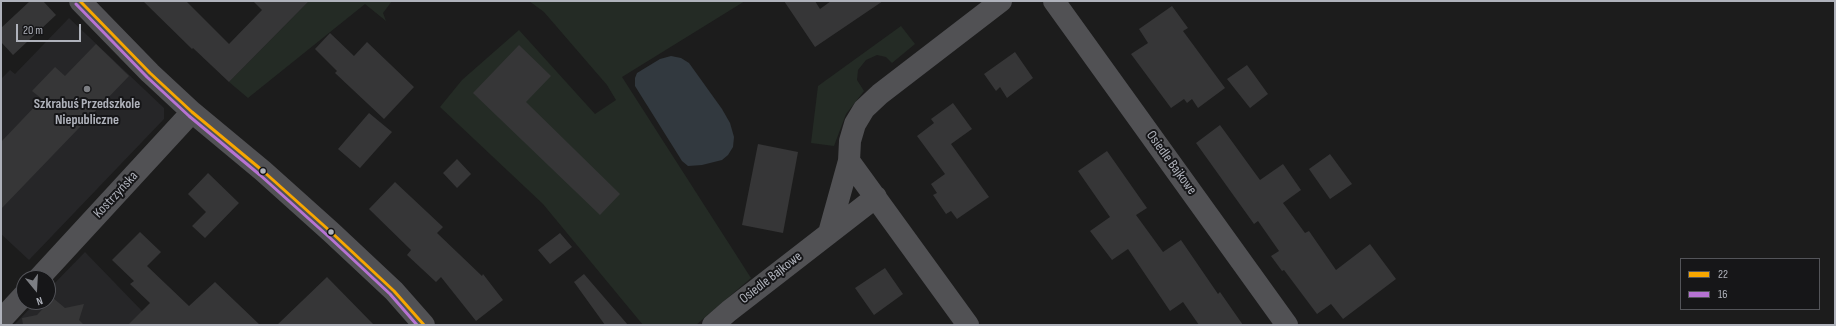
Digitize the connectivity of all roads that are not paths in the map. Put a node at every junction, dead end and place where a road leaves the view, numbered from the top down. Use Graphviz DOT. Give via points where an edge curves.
graph roads {
  1 [pos="80,1"];
  2 [pos="1001,1"];
  3 [pos="1054,1"];
  4 [pos="192,112"];
  5 [pos="849,161"];
  6 [pos="876,197"];
  7 [pos="829,233"];
  8 [pos="46,270"];
  9 [pos="16,304"];
  10 [pos="1,320"];
  11 [pos="424,325"];
  12 [pos="713,325"];
  13 [pos="968,325"];
  14 [pos="1287,325"];
  1 -- 4 [label="street"];
  2 -- 5 [label="street" via="864,109 855,124 850,141"];
  3 -- 14 [label="street, Osiedle Bajkowe"];
  4 -- 8 [label="street, Kostrzyńska"];
  4 -- 11 [label="street" via="331,232 394,291"];
  5 -- 6 [label="street"];
  5 -- 7 [label="street"];
  6 -- 7 [label="street, Osiedle Bajkowe"];
  6 -- 13 [label="street"];
  7 -- 12 [label="street, Osiedle Bajkowe"];
  9 -- 10 [label="street"];
}
